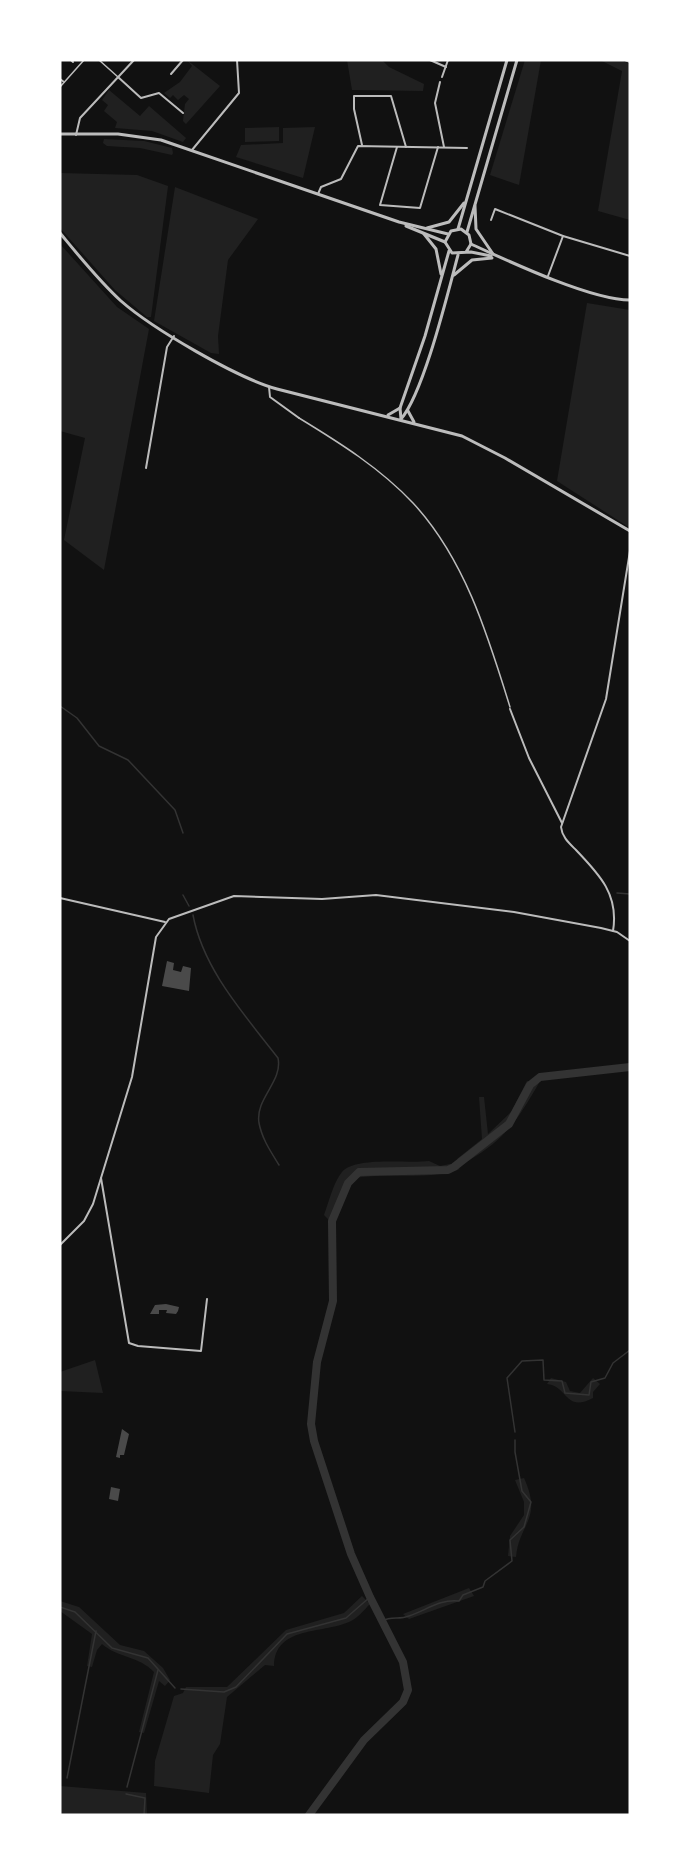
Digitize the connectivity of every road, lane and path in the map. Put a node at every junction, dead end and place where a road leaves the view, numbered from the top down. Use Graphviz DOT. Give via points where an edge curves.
graph roads {
  1 [pos="84,60"];
  2 [pos="99,60"];
  3 [pos="134,60"];
  4 [pos="183,60"];
  5 [pos="237,60"];
  6 [pos="430,60"];
  7 [pos="448,60"];
  8 [pos="507,60"];
  9 [pos="517,60"];
  10 [pos="625,60"];
  11 [pos="630,62"];
  12 [pos="446,67"];
  13 [pos="171,74"];
  14 [pos="118,77"];
  15 [pos="442,77"];
  16 [pos="60,79"];
  17 [pos="63,82"];
  18 [pos="440,82"];
  19 [pos="60,87"];
  20 [pos="183,113"];
  21 [pos="60,134"];
  22 [pos="76,135"];
  23 [pos="362,146"];
  24 [pos="397,147"];
  25 [pos="406,147"];
  26 [pos="438,147"];
  27 [pos="444,147"];
  28 [pos="467,148"];
  29 [pos="192,150"];
  30 [pos="318,194"];
  31 [pos="466,200"];
  32 [pos="475,202"];
  33 [pos="491,220"];
  34 [pos="399,222"];
  35 [pos="422,228"];
  36 [pos="458,229"];
  37 [pos="467,232"];
  38 [pos="60,233"];
  39 [pos="424,234"];
  40 [pos="448,234"];
  41 [pos="563,236"];
  42 [pos="445,242"];
  43 [pos="471,244"];
  44 [pos="449,251"];
  45 [pos="466,252"];
  46 [pos="458,255"];
  47 [pos="630,256"];
  48 [pos="497,257"];
  49 [pos="452,276"];
  50 [pos="548,276"];
  51 [pos="441,278"];
  52 [pos="630,300"];
  53 [pos="174,336"];
  54 [pos="269,387"];
  55 [pos="400,408"];
  56 [pos="408,411"];
  57 [pos="386,415"];
  58 [pos="299,418"];
  59 [pos="401,419"];
  60 [pos="414,422"];
  61 [pos="146,468"];
  62 [pos="630,531"];
  63 [pos="630,551"];
  64 [pos="510,709"];
  65 [pos="562,823"];
  66 [pos="60,898"];
  67 [pos="165,922"];
  68 [pos="613,931"];
  69 [pos="630,941"];
  70 [pos="101,1178"];
  71 [pos="60,1245"];
  72 [pos="207,1299"];
  1 -- 17 [label="street"];
  2 -- 14 [label="street"];
  3 -- 14 [label="street"];
  4 -- 13 [label="street"];
  5 -- 29 [label="street" via="239,93"];
  6 -- 12 [label="street"];
  7 -- 12 [label="street"];
  8 -- 31 [label="street"];
  9 -- 32 [label="street"];
  10 -- 11 [label="street"];
  12 -- 15 [label="street"];
  14 -- 20 [label="street" via="141,98 159,93"];
  14 -- 22 [label="street" via="78,121"];
  16 -- 17 [label="street"];
  17 -- 19 [label="street"];
  18 -- 27 [label="street" via="435,103"];
  21 -- 22 [label="street"];
  22 -- 29 [label="street" via="134,136"];
  23 -- 24 [label="street"];
  23 -- 25 [label="street" via="354,96 392,96"];
  23 -- 30 [label="street" via="355,147 341,179 321,186"];
  24 -- 25 [label="street"];
  24 -- 26 [label="street" via="380,205 420,208"];
  25 -- 26 [label="street"];
  26 -- 27 [label="street"];
  27 -- 28 [label="street"];
  29 -- 30 [label="street"];
  30 -- 34 [label="street"];
  31 -- 35 [label="street" via="446,224"];
  31 -- 36 [label="street"];
  32 -- 37 [label="street"];
  32 -- 48 [label="street" via="476,230"];
  33 -- 41 [label="street" via="495,210"];
  34 -- 35 [label="street"];
  34 -- 39 [label="street"];
  35 -- 40 [label="street"];
  36 -- 37 [label="street"];
  36 -- 40 [label="street"];
  37 -- 43 [label="street"];
  38 -- 53 [label="street" via="122,302"];
  39 -- 42 [label="street"];
  39 -- 51 [label="street" via="439,255"];
  40 -- 42 [label="street"];
  41 -- 47 [label="street"];
  41 -- 50 [label="street"];
  42 -- 44 [label="street"];
  43 -- 45 [label="street"];
  43 -- 48 [label="street"];
  44 -- 46 [label="street"];
  44 -- 51 [label="street"];
  45 -- 46 [label="street"];
  45 -- 48 [label="street"];
  46 -- 49 [label="street"];
  48 -- 49 [label="street" via="472,260"];
  48 -- 50 [label="street"];
  49 -- 56 [label="street"];
  50 -- 52 [label="street" via="606,297"];
  51 -- 55 [label="street"];
  53 -- 54 [label="street"];
  53 -- 61 [label="street" via="167,347"];
  54 -- 57 [label="street"];
  54 -- 58 [label="street" via="270,397"];
  55 -- 57 [label="street"];
  55 -- 59 [label="street"];
  56 -- 59 [label="street"];
  56 -- 60 [label="street"];
  57 -- 59 [label="street"];
  58 -- 64 [label="street" via="384,475 413,503 441,540 474,601"];
  59 -- 60 [label="street"];
  60 -- 62 [label="street" via="481,445"];
  63 -- 65 [label="street" via="606,699"];
  64 -- 65 [label="street" via="529,758"];
  65 -- 68 [label="street" via="561,831 568,843 608,889 615,910"];
  66 -- 67 [label="street"];
  67 -- 68 [label="street" via="234,896 322,899 376,895 514,912"];
  67 -- 70 [label="street" via="154,946 147,1006 132,1077"];
  68 -- 69 [label="street"];
  70 -- 71 [label="street" via="88,1215"];
  70 -- 72 [label="street" via="129,1343 201,1351"];
}
